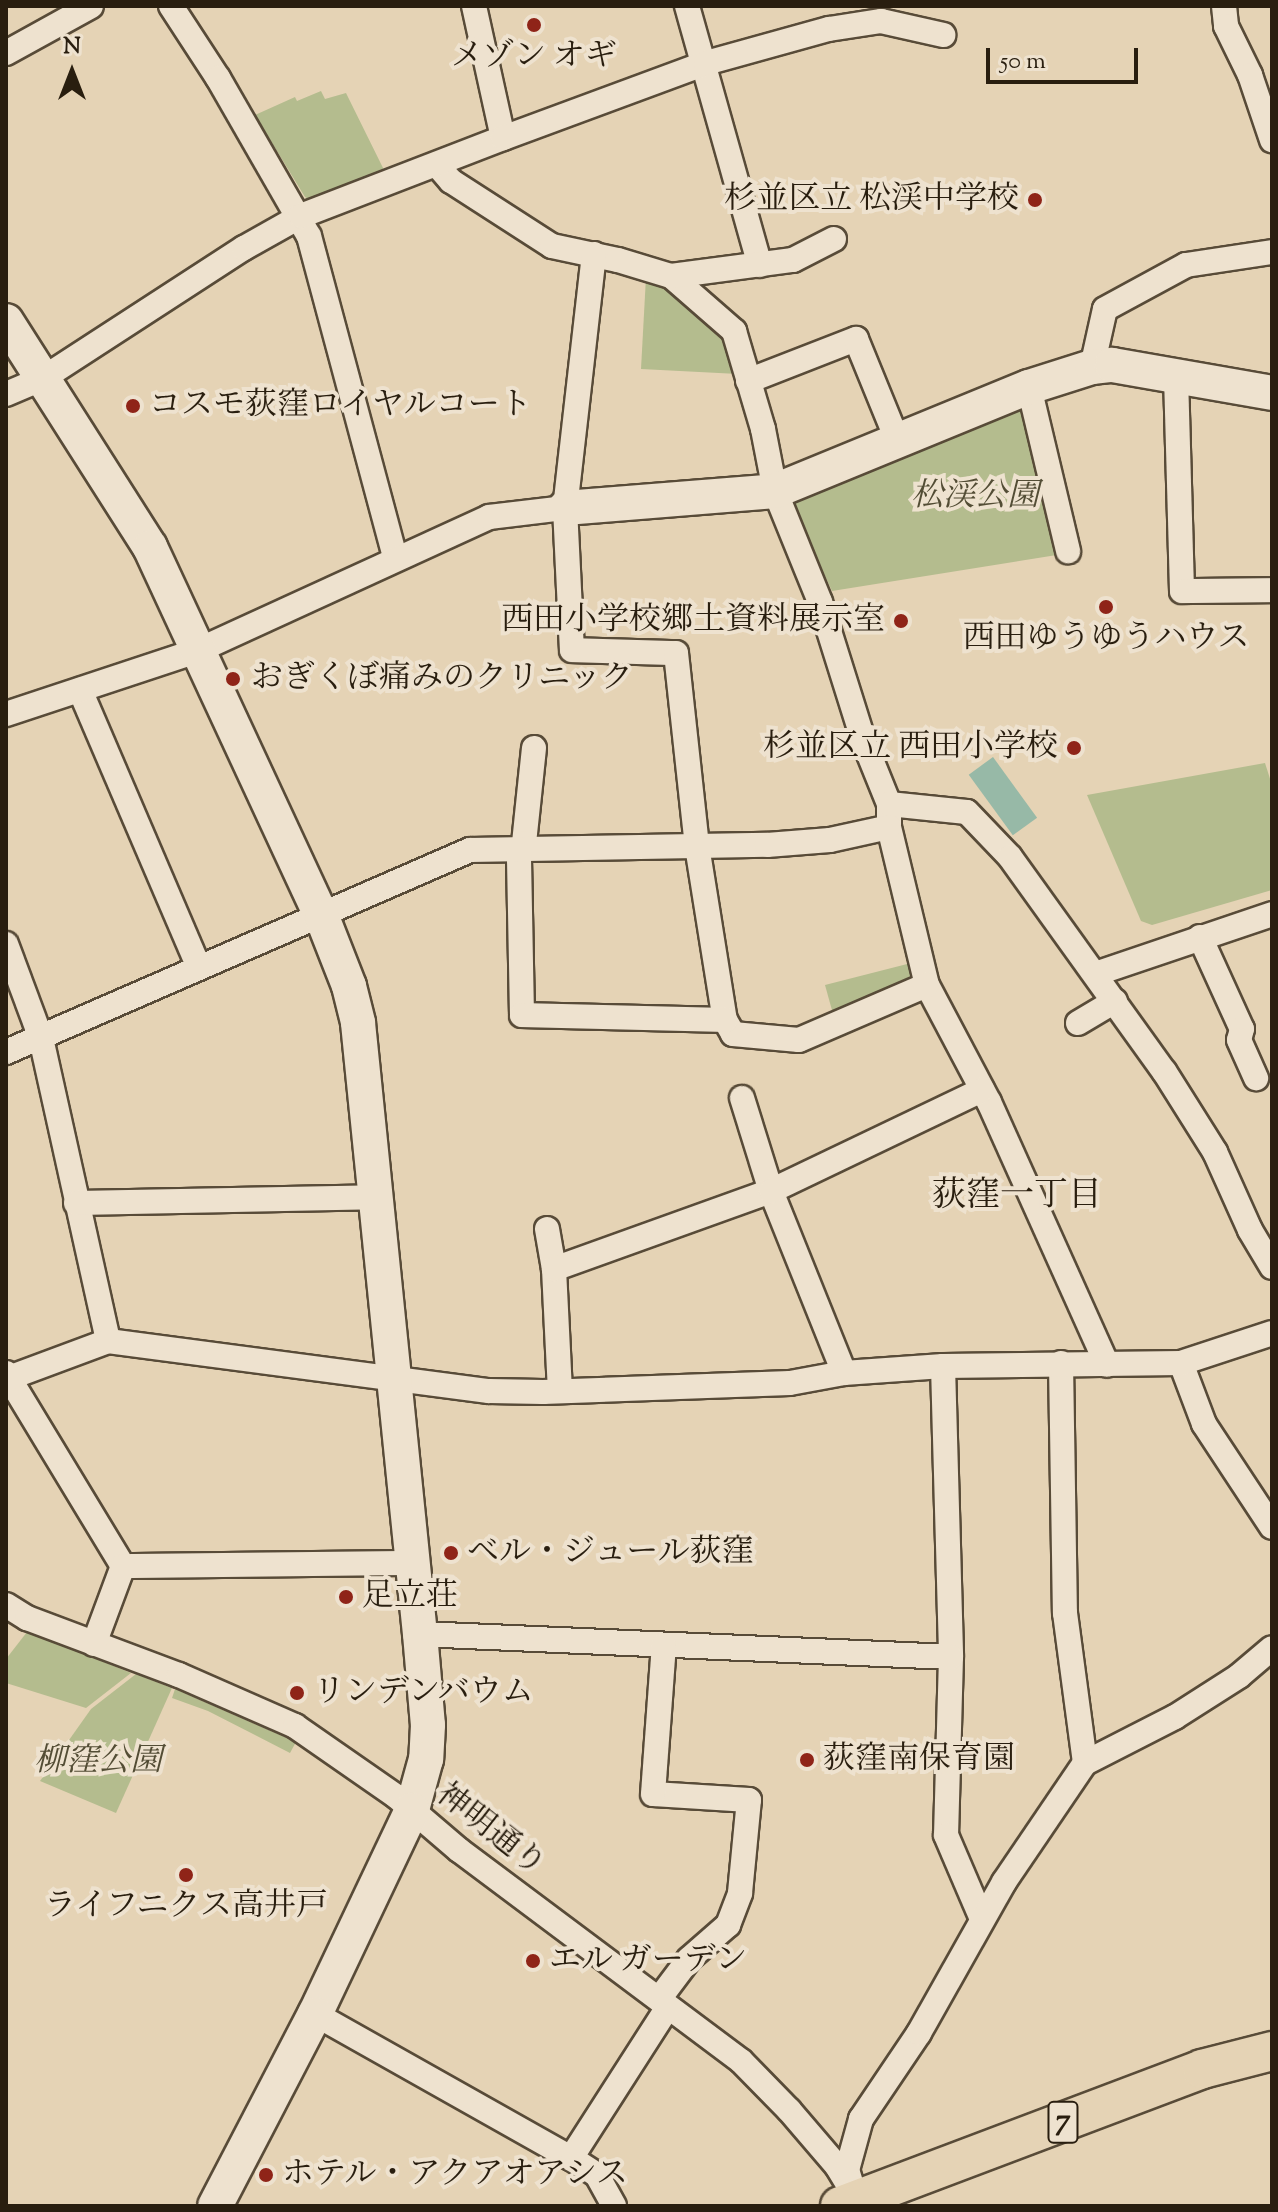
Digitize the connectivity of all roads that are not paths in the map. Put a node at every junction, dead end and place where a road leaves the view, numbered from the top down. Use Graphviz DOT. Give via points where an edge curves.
graph roads {
  1 [pos="91,6"];
  2 [pos="171,6"];
  3 [pos="474,6"];
  4 [pos="687,6"];
  5 [pos="1224,6"];
  6 [pos="943,35"];
  7 [pos="6,53"];
  8 [pos="706,63"];
  9 [pos="503,138"];
  10 [pos="1272,140"];
  11 [pos="437,165"];
  12 [pos="301,216"];
  13 [pos="834,239"];
  14 [pos="1272,252"];
  15 [pos="594,254"];
  16 [pos="760,265"];
  17 [pos="671,276"];
  18 [pos="6,321"];
  19 [pos="1092,367"];
  20 [pos="1176,376"];
  21 [pos="42,379"];
  22 [pos="748,381"];
  23 [pos="1029,387"];
  24 [pos="1272,393"];
  25 [pos="6,394"];
  26 [pos="898,442"];
  27 [pos="775,491"];
  28 [pos="565,508"];
  29 [pos="1068,551"];
  30 [pos="395,558"];
  31 [pos="1272,590"];
  32 [pos="199,650"];
  33 [pos="80,690"];
  34 [pos="6,714"];
  35 [pos="534,748"];
  36 [pos="889,815"];
  37 [pos="697,846"];
  38 [pos="522,850"];
  39 [pos="1272,914"];
  40 [pos="322,917"];
  41 [pos="1200,937"];
  42 [pos="6,944"];
  43 [pos="199,968"];
  44 [pos="1095,974"];
  45 [pos="927,985"];
  46 [pos="1115,1001"];
  47 [pos="725,1020"];
  48 [pos="1078,1023"];
  49 [pos="41,1038"];
  50 [pos="6,1052"];
  51 [pos="1256,1078"];
  52 [pos="982,1090"];
  53 [pos="742,1098"];
  54 [pos="771,1191"];
  55 [pos="376,1197"];
  56 [pos="76,1203"];
  57 [pos="547,1229"];
  58 [pos="1272,1267"];
  59 [pos="554,1269"];
  60 [pos="1272,1333"];
  61 [pos="108,1341"];
  62 [pos="1061,1363"];
  63 [pos="1181,1363"];
  64 [pos="1107,1365"];
  65 [pos="943,1366"];
  66 [pos="844,1373"];
  67 [pos="7,1377"];
  68 [pos="395,1380"];
  69 [pos="560,1390"];
  70 [pos="1272,1527"];
  71 [pos="413,1563"];
  72 [pos="123,1566"];
  73 [pos="9,1616"];
  74 [pos="420,1634"];
  75 [pos="94,1644"];
  76 [pos="664,1645"];
  77 [pos="1272,1648"];
  78 [pos="951,1657"];
  79 [pos="1085,1763"];
  80 [pos="412,1810"];
  81 [pos="982,1919"];
  82 [pos="663,2003"];
  83 [pos="315,2014"];
  84 [pos="1272,2051"];
  85 [pos="571,2158"];
  86 [pos="854,2204"];
  87 [pos="215,2206"];
  88 [pos="614,2206"];
  1 -- 7 [label="street"];
  2 -- 12 [label="street"];
  3 -- 9 [label="street"];
  4 -- 8 [label="street"];
  5 -- 10 [label="street" via="1226,26"];
  6 -- 8 [label="street" via="881,21 829,29"];
  8 -- 9 [label="street"];
  8 -- 16 [label="street"];
  9 -- 11 [label="street"];
  11 -- 12 [label="street"];
  11 -- 15 [label="street" via="451,181 542,241"];
  12 -- 21 [label="street"];
  12 -- 30 [label="street"];
  13 -- 16 [label="street" via="793,260"];
  14 -- 19 [label="street" via="1186,265 1105,309"];
  15 -- 17 [label="street"];
  15 -- 28 [label="street"];
  16 -- 17 [label="street"];
  17 -- 22 [label="street" via="734,331"];
  18 -- 21 [label="street"];
  19 -- 20 [label="street" via="1112,365"];
  19 -- 23 [label="street"];
  20 -- 24 [label="street"];
  20 -- 31 [label="street" via="1182,591"];
  21 -- 25 [label="street"];
  21 -- 32 [label="street" via="150,547"];
  22 -- 26 [label="street" via="856,339"];
  22 -- 27 [label="street"];
  23 -- 26 [label="street"];
  23 -- 29 [label="street"];
  26 -- 27 [label="street"];
  27 -- 28 [label="street"];
  27 -- 36 [label="street" via="820,602"];
  28 -- 30 [label="street" via="489,517"];
  28 -- 37 [label="street" via="572,650 676,653"];
  30 -- 32 [label="street"];
  32 -- 33 [label="street"];
  32 -- 40 [label="street"];
  33 -- 34 [label="street"];
  33 -- 43 [label="street"];
  35 -- 38 [label="street"];
  36 -- 37 [label="street" via="830,840"];
  36 -- 44 [label="street" via="967,812 1010,857"];
  36 -- 45 [label="street"];
  37 -- 38 [label="street"];
  37 -- 47 [label="street"];
  38 -- 40 [label="street" via="470,850"];
  38 -- 47 [label="street" via="522,1015"];
  39 -- 41 [label="street"];
  40 -- 43 [label="street"];
  40 -- 55 [label="street" via="358,1023"];
  41 -- 44 [label="street"];
  41 -- 51 [label="street" via="1242,1029 1239,1040"];
  42 -- 49 [label="street"];
  43 -- 49 [label="street"];
  44 -- 46 [label="street"];
  45 -- 47 [label="street" via="799,1040 733,1034"];
  45 -- 52 [label="street"];
  46 -- 48 [label="street"];
  46 -- 58 [label="street" via="1215,1152"];
  49 -- 50 [label="street"];
  49 -- 56 [label="street"];
  52 -- 54 [label="street"];
  52 -- 64 [label="street"];
  53 -- 54 [label="street"];
  54 -- 59 [label="street"];
  54 -- 66 [label="street"];
  55 -- 56 [label="street"];
  55 -- 68 [label="street"];
  56 -- 61 [label="street"];
  57 -- 59 [label="street"];
  59 -- 69 [label="street"];
  60 -- 63 [label="street"];
  61 -- 67 [label="street"];
  61 -- 68 [label="street"];
  62 -- 64 [label="street"];
  62 -- 65 [label="street"];
  62 -- 79 [label="street" via="1065,1613"];
  63 -- 64 [label="street"];
  63 -- 70 [label="street" via="1204,1424"];
  65 -- 66 [label="street"];
  65 -- 78 [label="street"];
  66 -- 69 [label="street" via="790,1383"];
  67 -- 72 [label="street"];
  68 -- 69 [label="street" via="489,1391"];
  68 -- 71 [label="street"];
  71 -- 72 [label="street"];
  71 -- 74 [label="street"];
  72 -- 75 [label="street"];
  73 -- 75 [label="street, 神明通り"];
  74 -- 76 [label="street"];
  74 -- 80 [label="street" via="428,1725 426,1759"];
  75 -- 80 [label="street, 神明通り" via="295,1726"];
  76 -- 78 [label="street"];
  76 -- 82 [label="street" via="653,1794 749,1800 740,1893 728,1925 689,1959"];
  77 -- 79 [label="street" via="1175,1717"];
  78 -- 81 [label="street" via="946,1835"];
  79 -- 81 [label="street"];
  80 -- 82 [label="street, 神明通り"];
  80 -- 83 [label="street"];
  81 -- 86 [label="street" via="919,2033 861,2119 847,2170"];
  82 -- 85 [label="street"];
  82 -- 86 [label="street, 神明通り" via="731,2053 789,2110 837,2166"];
  83 -- 85 [label="street"];
  83 -- 87 [label="street"];
  84 -- 86 [label="main road, 7" via="1202,2069"];
  85 -- 88 [label="street" via="597,2175"];
}
